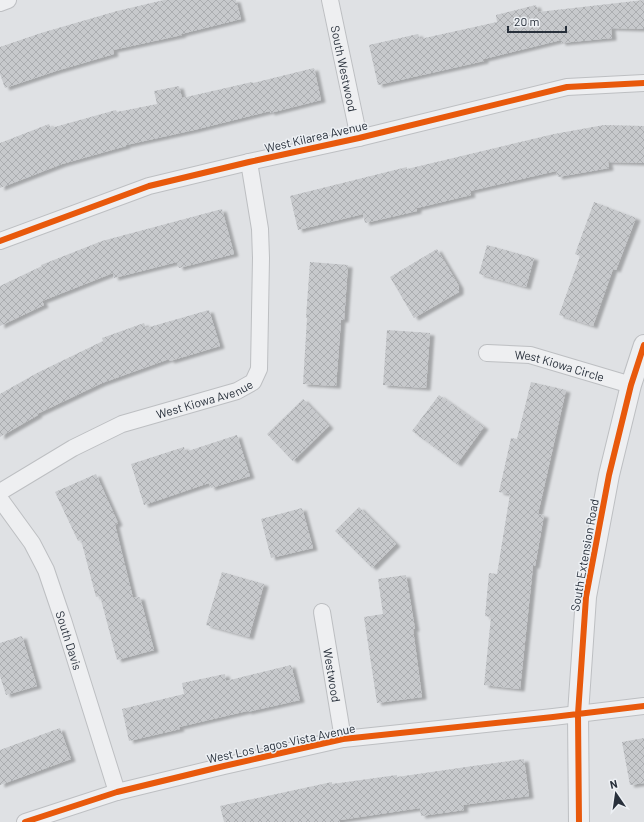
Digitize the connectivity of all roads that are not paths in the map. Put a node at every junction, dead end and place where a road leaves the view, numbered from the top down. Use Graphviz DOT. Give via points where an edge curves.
graph roads {
  1 [pos="8,0"];
  2 [pos="330,0"];
  3 [pos="0,2"];
  4 [pos="644,83"];
  5 [pos="360,138"];
  6 [pos="249,162"];
  7 [pos="0,241"];
  8 [pos="644,345"];
  9 [pos="487,353"];
  10 [pos="631,385"];
  11 [pos="0,492"];
  12 [pos="0,499"];
  13 [pos="322,612"];
  14 [pos="644,706"];
  15 [pos="578,714"];
  16 [pos="343,739"];
  17 [pos="117,792"];
  18 [pos="25,822"];
  19 [pos="579,822"];
  1 -- 3 [label="street"];
  2 -- 5 [label="street, South Westwood"];
  4 -- 5 [label="street, West Kilarea Avenue" via="567,88"];
  5 -- 6 [label="street, West Kilarea Avenue"];
  6 -- 7 [label="street, West Kilarea Avenue" via="149,186"];
  6 -- 11 [label="street, West Kiowa Avenue" via="260,229 261,258 259,369 253,382 236,391 122,424 73,448"];
  8 -- 10 [label="street, South Extension Road"];
  9 -- 10 [label="street, West Kiowa Circle" via="530,354"];
  10 -- 15 [label="street, South Extension Road" via="609,475 586,597"];
  12 -- 17 [label="street, South Davis" via="32,543 46,570"];
  13 -- 16 [label="street, Westwood"];
  14 -- 15 [label="street, West Los Lagos Vista Avenue"];
  15 -- 16 [label="street, West Los Lagos Vista Avenue"];
  15 -- 19 [label="street, South Extension Road"];
  16 -- 17 [label="street, West Los Lagos Vista Avenue"];
  17 -- 18 [label="street, West Los Lagos Vista Avenue"];
}
